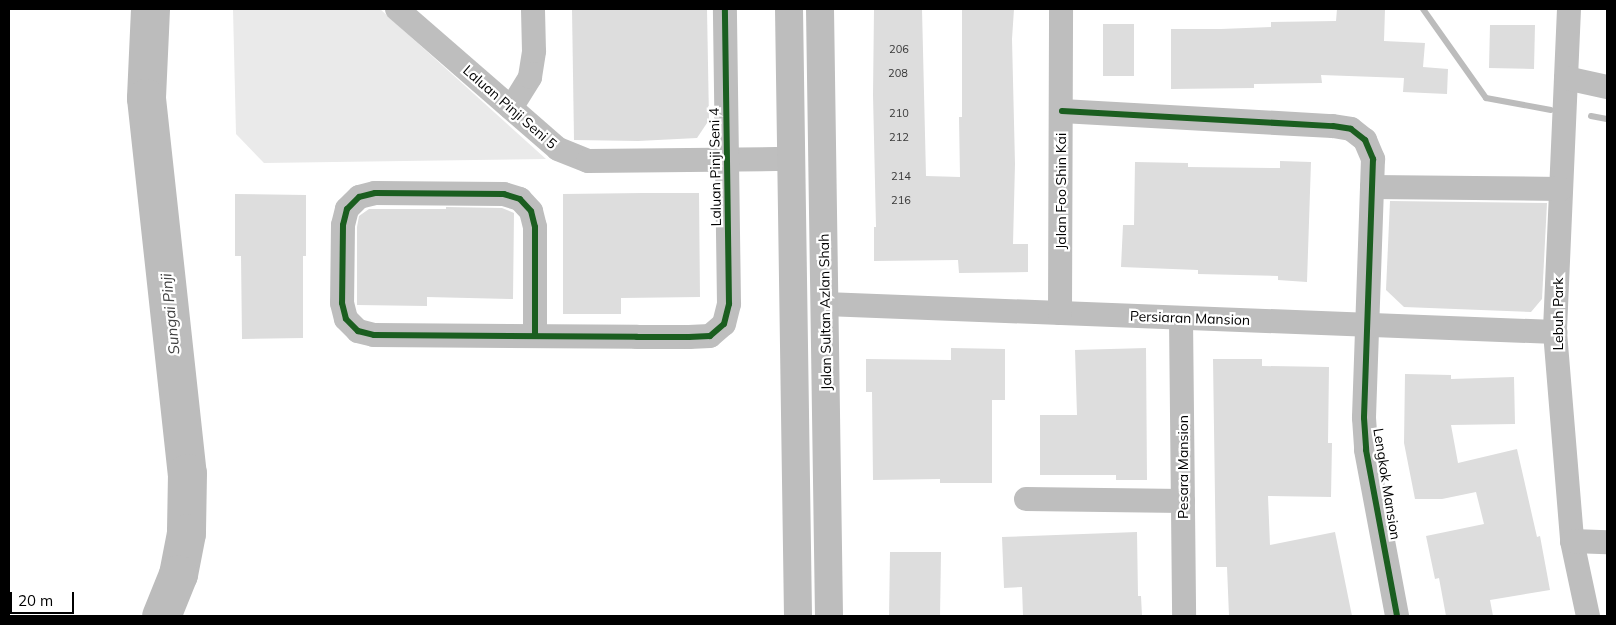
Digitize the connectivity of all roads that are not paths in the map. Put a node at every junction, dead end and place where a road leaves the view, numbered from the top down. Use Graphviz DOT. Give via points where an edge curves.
graph roads {
  1 [pos="397,9"];
  2 [pos="533,9"];
  3 [pos="725,9"];
  4 [pos="789,9"];
  5 [pos="805,9"];
  6 [pos="820,9"];
  7 [pos="1062,9"];
  8 [pos="1569,9"];
  9 [pos="1566,78"];
  10 [pos="1607,87"];
  11 [pos="511,108"];
  12 [pos="1062,111"];
  13 [pos="791,159"];
  14 [pos="727,160"];
  15 [pos="1372,187"];
  16 [pos="1561,189"];
  17 [pos="825,304"];
  18 [pos="1060,313"];
  19 [pos="1182,318"];
  20 [pos="1368,325"];
  21 [pos="1555,332"];
  22 [pos="535,336"];
  23 [pos="1026,499"];
  24 [pos="1183,501"];
  25 [pos="1572,541"];
  26 [pos="1607,542"];
  27 [pos="798,616"];
  28 [pos="829,616"];
  29 [pos="1184,616"];
  30 [pos="1397,616"];
  31 [pos="1588,616"];
  1 -- 11 [label="street, Laluan Pinji Seni 5"];
  2 -- 11 [label="street" via="534,51 530,77"];
  3 -- 14 [label="street, Laluan Pinji Seni 4"];
  4 -- 13 [label="main road"];
  5 -- 13 [label="main road" via="806,132 802,148"];
  6 -- 17 [label="main road, Jalan Sultan Azlan Shah"];
  7 -- 12 [label="street, Jalan Foo Shin Kai"];
  8 -- 9 [label="street, Lebuh Park"];
  9 -- 10 [label="street"];
  9 -- 16 [label="street, Lebuh Park"];
  11 -- 14 [label="street, Laluan Pinji Seni 5" via="558,149 588,161"];
  12 -- 15 [label="street, Lengkok Mansion" via="1351,129 1365,140 1372,158"];
  12 -- 18 [label="street, Jalan Foo Shin Kai"];
  13 -- 14 [label="street, Laluan Pinji Seni 5"];
  13 -- 27 [label="main road"];
  14 -- 22 [label="street, Laluan Pinji Seni 4" via="729,304 724,324 710,336"];
  15 -- 16 [label="street"];
  15 -- 20 [label="street, Lengkok Mansion"];
  16 -- 21 [label="street, Lebuh Park"];
  17 -- 18 [label="street, Persiaran Mansion"];
  17 -- 28 [label="main road, Jalan Sultan Azlan Shah"];
  18 -- 19 [label="street, Persiaran Mansion"];
  19 -- 20 [label="street, Persiaran Mansion"];
  19 -- 24 [label="street, Pesara Mansion"];
  20 -- 21 [label="street, Persiaran Mansion"];
  20 -- 30 [label="street, Lengkok Mansion" via="1364,418 1366,450"];
  21 -- 25 [label="street, Lebuh Park"];
  22 -- 22 [label="street" via="374,335 358,330 346,318 342,303 343,224 347,208 359,197 375,193 504,194 520,199 531,211 535,227"];
  23 -- 24 [label="street"];
  24 -- 29 [label="street, Pesara Mansion"];
  25 -- 26 [label="street"];
  25 -- 31 [label="street, Lebuh Park"];
}
